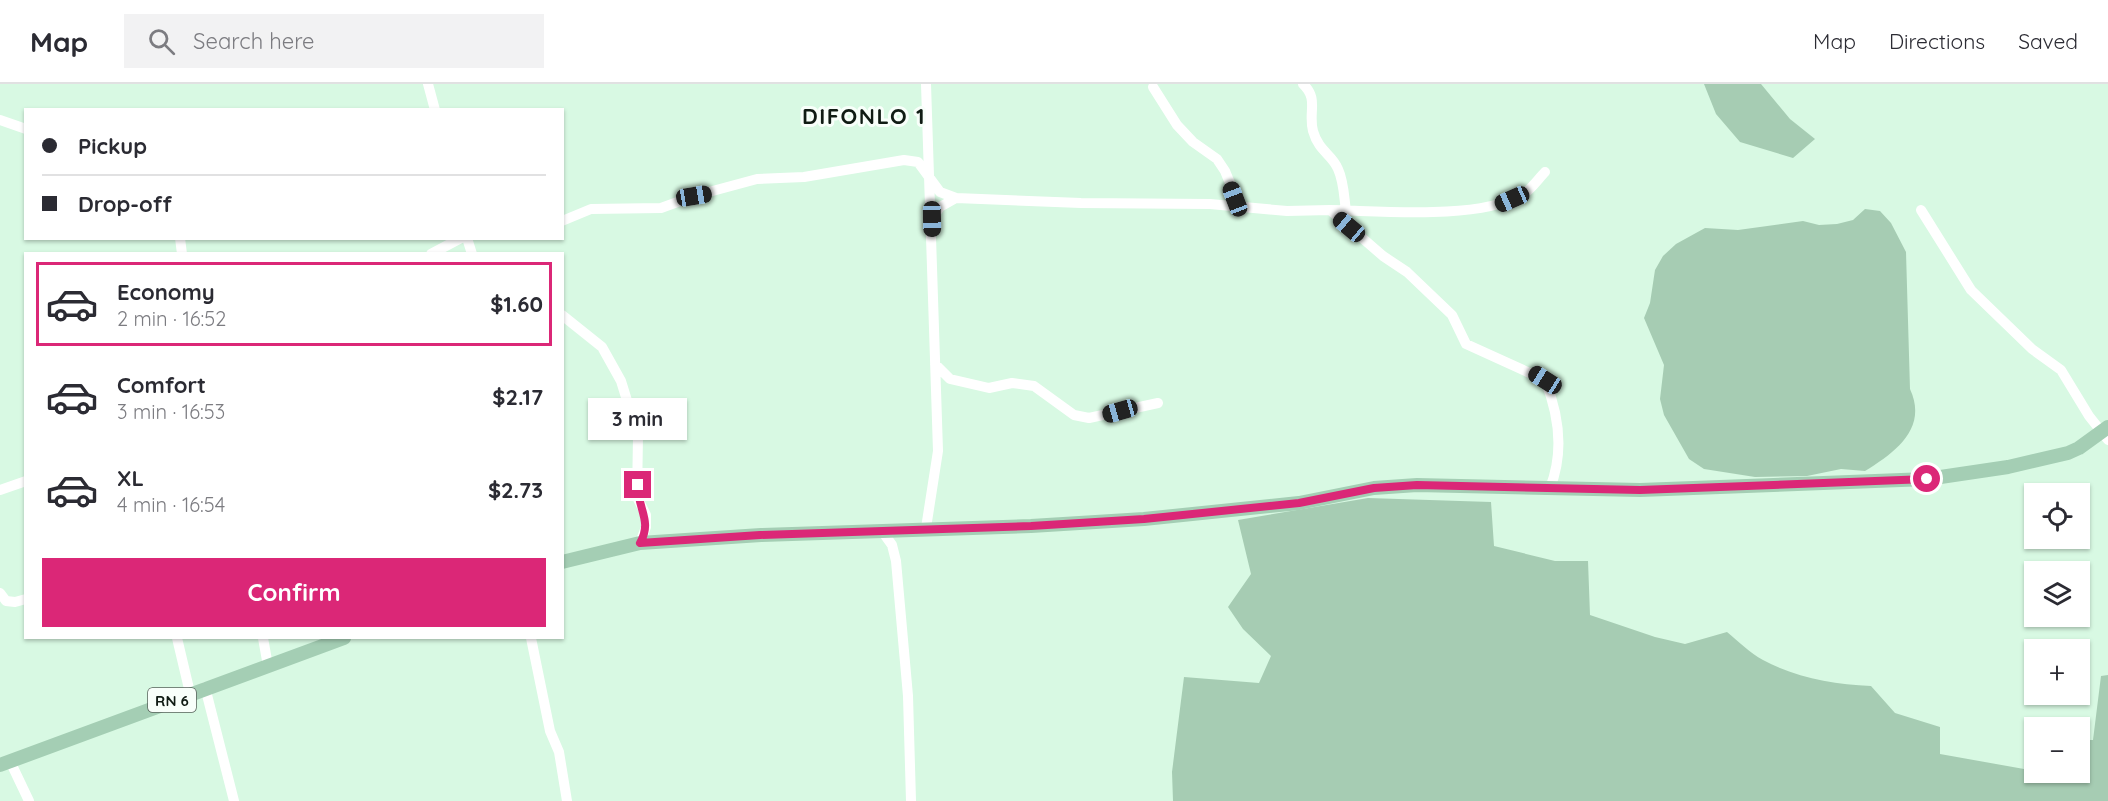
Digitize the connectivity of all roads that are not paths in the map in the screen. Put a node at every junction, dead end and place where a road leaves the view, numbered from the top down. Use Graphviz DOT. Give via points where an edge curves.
graph roads {
  1 [pos="428,84"];
  2 [pos="926,84"];
  3 [pos="1303,84"];
  4 [pos="1153,87"];
  5 [pos="434,108"];
  6 [pos="0,120"];
  7 [pos="24,128"];
  8 [pos="1545,172"];
  9 [pos="927,176"];
  10 [pos="956,198"];
  11 [pos="1239,206"];
  12 [pos="1330,210"];
  13 [pos="1921,210"];
  14 [pos="1346,211"];
  15 [pos="932,219"];
  16 [pos="564,220"];
  17 [pos="458,240"];
  18 [pos="435,252"];
  19 [pos="564,317"];
  20 [pos="935,364"];
  21 [pos="1158,404"];
  22 [pos="2106,436"];
  23 [pos="2108,450"];
  24 [pos="24,482"];
  25 [pos="1550,488"];
  26 [pos="0,490"];
  27 [pos="926,528"];
  28 [pos="882,531"];
  29 [pos="640,543"];
  30 [pos="564,562"];
  31 [pos="0,592"];
  32 [pos="24,600"];
  33 [pos="177,639"];
  34 [pos="263,639"];
  35 [pos="341,639"];
  36 [pos="531,639"];
  37 [pos="268,666"];
  38 [pos="205,687"];
  39 [pos="190,693"];
  40 [pos="5,763"];
  41 [pos="29,801"];
  42 [pos="234,801"];
  43 [pos="567,801"];
  44 [pos="911,801"];
  1 -- 5 [label="street"];
  2 -- 9 [label="street"];
  3 -- 14 [label="street" via="1314,101 1313,130 1318,144 1338,168"];
  4 -- 11 [label="street" via="1176,125 1218,159"];
  6 -- 7 [label="street"];
  8 -- 14 [label="street" via="1525,194 1476,210"];
  9 -- 10 [label="street" via="940,192"];
  9 -- 15 [label="street"];
  9 -- 16 [label="street" via="918,162 904,160 804,177 757,179 661,208 591,209"];
  10 -- 11 [label="street"];
  10 -- 15 [label="street" via="940,207"];
  11 -- 12 [label="street"];
  12 -- 14 [label="street"];
  12 -- 25 [label="street" via="1407,272 1452,315 1461,337 1473,349 1545,380 1552,398 1559,445 1559,463"];
  13 -- 22 [label="street" via="1971,290 2031,349 2061,370"];
  15 -- 20 [label="street"];
  17 -- 18 [label="street"];
  19 -- 29 [label="street" via="602,347 621,381 638,436 637,497 646,515"];
  20 -- 21 [label="street" via="950,379 989,388 1012,383 1034,386 1074,415 1089,418"];
  20 -- 27 [label="street" via="938,451"];
  22 -- 23 [label="street"];
  22 -- 25 [label="main road" via="2068,453 1927,479 1640,490"];
  24 -- 26 [label="street"];
  25 -- 27 [label="main road" via="1417,485 1374,488 1299,503 1144,519"];
  27 -- 28 [label="main road"];
  28 -- 29 [label="main road"];
  28 -- 44 [label="street" via="892,545 896,561 908,696"];
  29 -- 30 [label="main road"];
  31 -- 32 [label="street" via="6,601"];
  33 -- 39 [label="street"];
  34 -- 37 [label="street"];
  35 -- 37 [label="main road, RN 6"];
  36 -- 43 [label="street"];
  37 -- 38 [label="main road, RN 6"];
  38 -- 39 [label="main road, RN 6"];
  38 -- 42 [label="street"];
  39 -- 40 [label="main road, RN 6"];
  40 -- 41 [label="street"];
}
